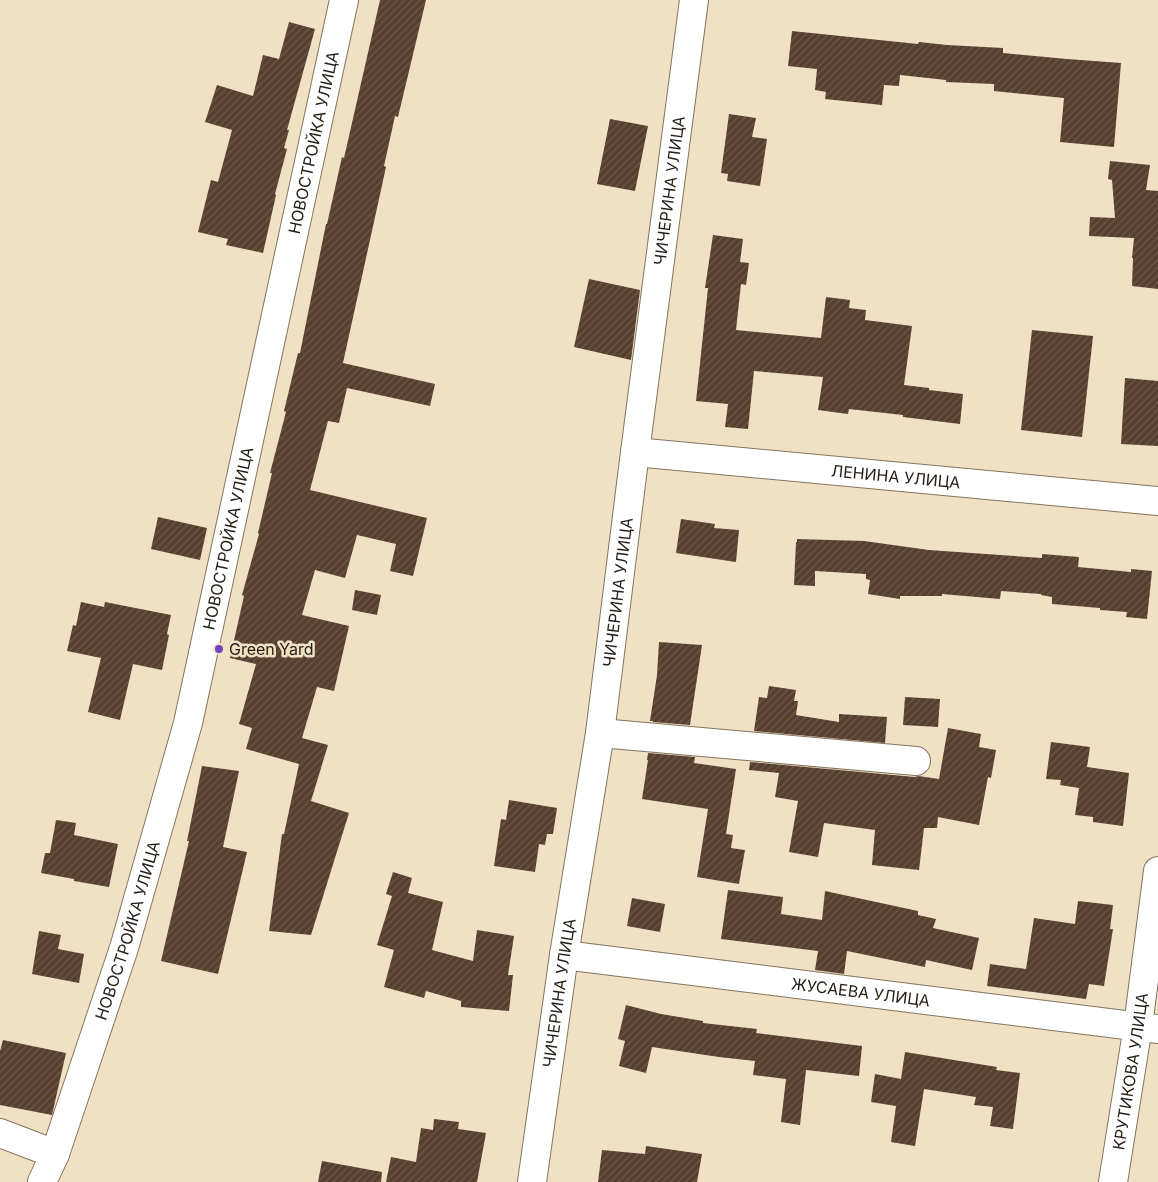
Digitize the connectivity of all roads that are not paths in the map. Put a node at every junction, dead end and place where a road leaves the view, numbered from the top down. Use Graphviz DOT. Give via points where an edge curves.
graph roads {
  1 [pos="344,0"];
  2 [pos="694,0"];
  3 [pos="635,452"];
  4 [pos="1158,501"];
  5 [pos="600,733"];
  6 [pos="916,761"];
  7 [pos="1158,871"];
  8 [pos="564,955"];
  9 [pos="1148,1028"];
  10 [pos="0,1133"];
  11 [pos="55,1154"];
  12 [pos="42,1182"];
  13 [pos="532,1182"];
  14 [pos="1113,1182"];
  1 -- 11 [label="street, НОВОСТРОЙКА УЛИЦА" via="188,724 124,948"];
  2 -- 3 [label="street, ЧИЧЕРИНА УЛИЦА"];
  3 -- 4 [label="street, ЛЕНИНА УЛИЦА"];
  3 -- 5 [label="street, ЧИЧЕРИНА УЛИЦА"];
  5 -- 6 [label="street"];
  5 -- 8 [label="street, ЧИЧЕРИНА УЛИЦА"];
  7 -- 9 [label="street, КРУТИКОВА УЛИЦА"];
  8 -- 9 [label="street, ЖУСАЕВА УЛИЦА"];
  8 -- 13 [label="street, ЧИЧЕРИНА УЛИЦА"];
  9 -- 14 [label="street, КРУТИКОВА УЛИЦА"];
  10 -- 11 [label="street"];
  11 -- 12 [label="street, НОВОСТРОЙКА УЛИЦА"];
}
